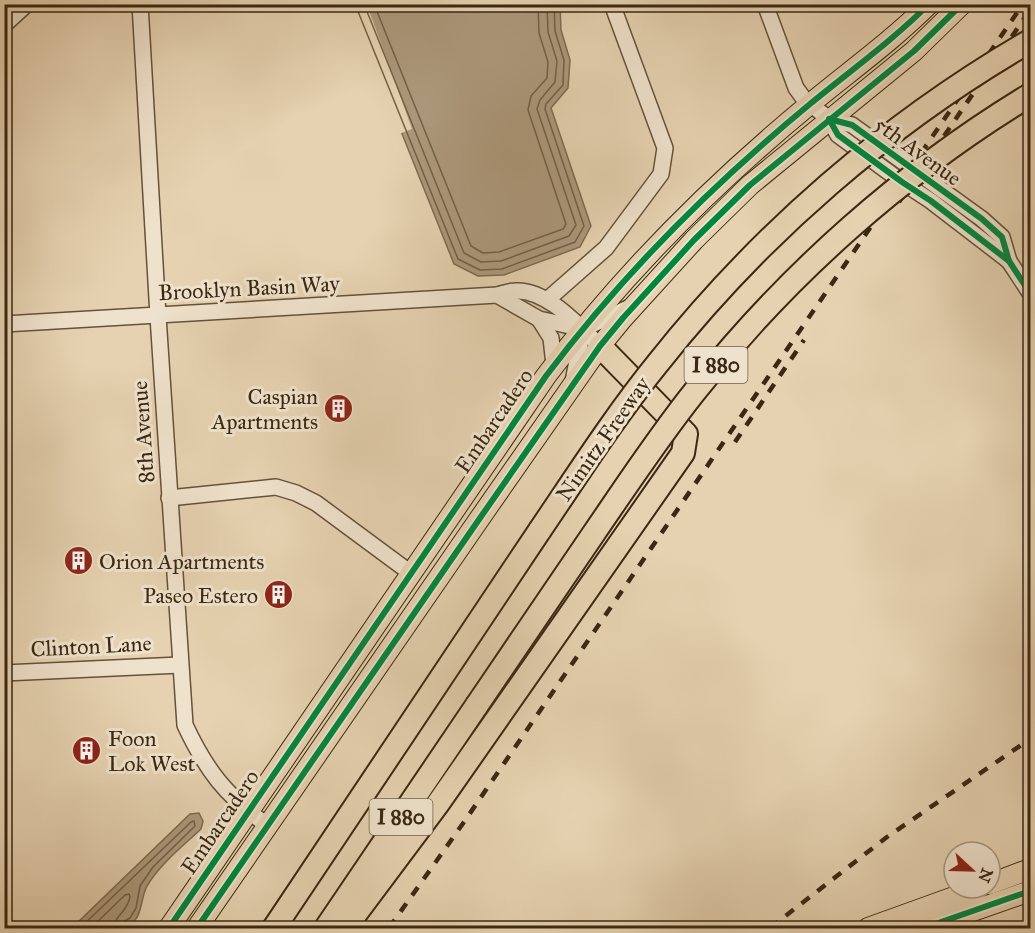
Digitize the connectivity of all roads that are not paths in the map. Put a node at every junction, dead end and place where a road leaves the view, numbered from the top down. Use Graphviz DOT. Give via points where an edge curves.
graph roads {
  1 [pos="27,4"];
  2 [pos="140,4"];
  3 [pos="612,4"];
  4 [pos="765,4"];
  5 [pos="929,4"];
  6 [pos="962,4"];
  7 [pos="4,25"];
  8 [pos="1030,41"];
  9 [pos="1030,95"];
  10 [pos="810,104"];
  11 [pos="829,119"];
  12 [pos="1030,293"];
  13 [pos="497,295"];
  14 [pos="547,300"];
  15 [pos="634,305"];
  16 [pos="158,316"];
  17 [pos="539,319"];
  18 [pos="4,324"];
  19 [pos="583,329"];
  20 [pos="600,346"];
  21 [pos="554,365"];
  22 [pos="572,386"];
  23 [pos="169,498"];
  24 [pos="412,574"];
  25 [pos="180,664"];
  26 [pos="4,673"];
  27 [pos="248,812"];
  28 [pos="267,825"];
  29 [pos="1030,869"];
  30 [pos="1002,880"];
  31 [pos="1030,891"];
  32 [pos="946,900"];
  33 [pos="169,928"];
  34 [pos="197,928"];
  35 [pos="274,928"];
  36 [pos="326,928"];
  37 [pos="345,928"];
  38 [pos="868,928"];
  39 [pos="924,928"];
  1 -- 7 [label="street"];
  2 -- 16 [label="street, 8th Avenue"];
  3 -- 14 [label="street" via="665,148 661,174 606,248"];
  4 -- 10 [label="street, 5th Avenue" via="796,88"];
  5 -- 10 [label="main road, Embarcadero"];
  6 -- 11 [label="main road, Embarcadero" via="914,51"];
  8 -- 35 [label="highway, Nimitz Freeway / I 880, bridge" via="948,93 865,154 788,222 718,292 658,362 438,680"];
  9 -- 36 [label="highway, Nimitz Freeway / I 880, bridge" via="896,190 817,258 758,317 696,389"];
  10 -- 11 [label="street, 5th Avenue"];
  10 -- 19 [label="main road, Embarcadero" via="689,213"];
  11 -- 12 [label="street, 5th Avenue" via="838,135 1009,261"];
  11 -- 15 [label="main road, Embarcadero" via="729,205"];
  13 -- 14 [label="street, Brooklyn Basin Way" via="516,290"];
  13 -- 16 [label="street, Brooklyn Basin Way"];
  13 -- 17 [label="street"];
  14 -- 19 [label="street, Brooklyn Basin Way"];
  15 -- 19 [label="street"];
  15 -- 20 [label="main road, Embarcadero"];
  16 -- 18 [label="street, Brooklyn Basin Way"];
  16 -- 23 [label="street, 8th Avenue"];
  17 -- 19 [label="street"];
  17 -- 21 [label="street" via="551,338"];
  19 -- 20 [label="street, Brooklyn Basin Way"];
  19 -- 21 [label="main road, Embarcadero"];
  19 -- 22 [label="street"];
  20 -- 22 [label="main road, Embarcadero"];
  20 -- 37 [label="highway" via="686,434 683,453 437,805"];
  21 -- 24 [label="main road, Embarcadero"];
  22 -- 28 [label="main road, Embarcadero"];
  23 -- 24 [label="street" via="276,487 296,493 316,503"];
  23 -- 25 [label="street, 8th Avenue"];
  24 -- 27 [label="main road, Embarcadero"];
  25 -- 26 [label="street, Clinton Lane"];
  25 -- 27 [label="street, 8th Avenue" via="185,725 198,754 224,789"];
  27 -- 28 [label="street, 8th Avenue"];
  27 -- 33 [label="main road, Embarcadero"];
  28 -- 34 [label="main road, Embarcadero"];
  29 -- 30 [label="main road"];
  31 -- 39 [label="main road"];
  32 -- 38 [label="main road"];
}
